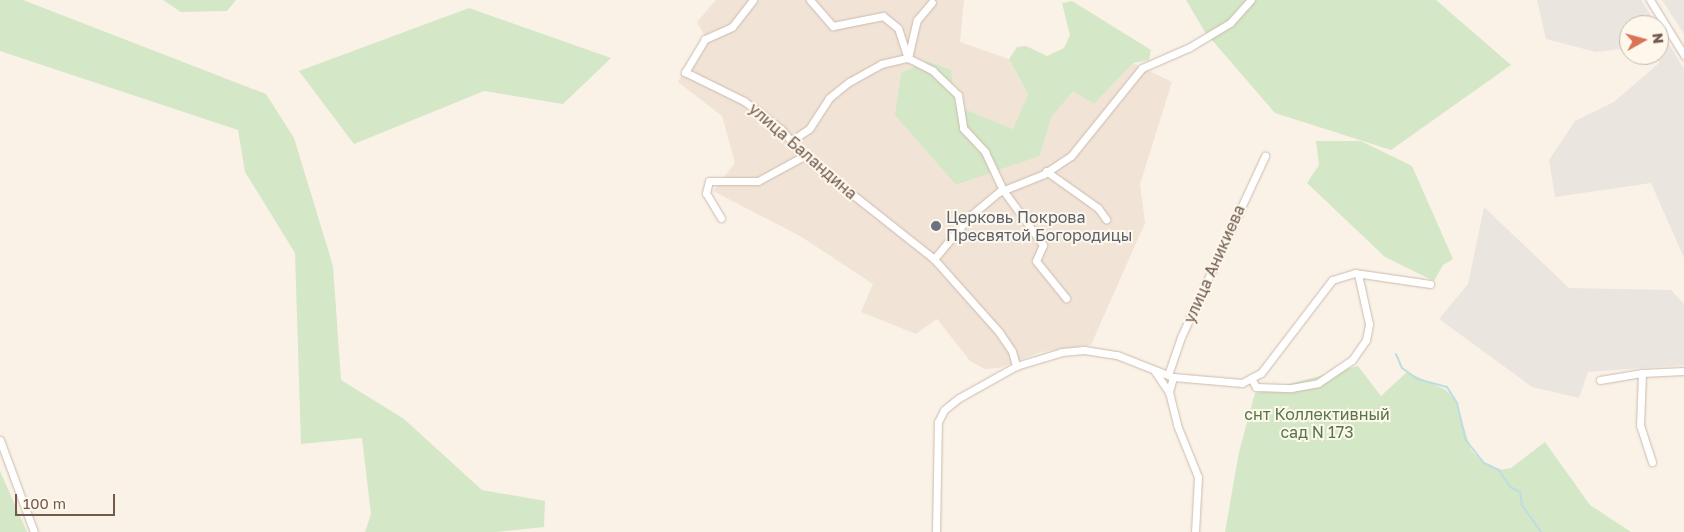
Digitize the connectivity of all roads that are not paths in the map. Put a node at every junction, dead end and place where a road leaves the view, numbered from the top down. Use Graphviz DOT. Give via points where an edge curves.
graph roads {
  1 [pos="753,0"];
  2 [pos="810,0"];
  3 [pos="1251,0"];
  4 [pos="1650,0"];
  5 [pos="932,2"];
  6 [pos="1684,55"];
  7 [pos="908,58"];
  8 [pos="792,141"];
  9 [pos="804,156"];
  10 [pos="1264,156"];
  11 [pos="1046,171"];
  12 [pos="1003,190"];
  13 [pos="721,218"];
  14 [pos="1106,219"];
  15 [pos="934,259"];
  16 [pos="1358,274"];
  17 [pos="1430,284"];
  18 [pos="1066,298"];
  19 [pos="1016,366"];
  20 [pos="1153,369"];
  21 [pos="1684,371"];
  22 [pos="1642,373"];
  23 [pos="1171,376"];
  24 [pos="1251,378"];
  25 [pos="1600,380"];
  26 [pos="1169,392"];
  27 [pos="0,440"];
  28 [pos="1652,462"];
  29 [pos="34,532"];
  30 [pos="936,532"];
  31 [pos="1195,532"];
  1 -- 8 [label="street, улица Баландина" via="732,26 705,39 685,72 744,100"];
  2 -- 7 [label="street" via="833,26 882,16 898,28"];
  3 -- 11 [label="street" via="1230,23 1142,68 1071,156"];
  4 -- 6 [label="street"];
  5 -- 7 [label="street" via="917,20"];
  7 -- 8 [label="street" via="880,64 849,82 830,98 809,128"];
  7 -- 12 [label="street" via="933,71 958,95 964,128 985,152"];
  8 -- 9 [label="street, улица Баландина"];
  9 -- 13 [label="street" via="758,181 709,181 706,193"];
  9 -- 15 [label="street, улица Баландина"];
  10 -- 23 [label="street, улица Аникиева" via="1182,337"];
  11 -- 12 [label="street"];
  11 -- 14 [label="street" via="1098,208"];
  12 -- 15 [label="street" via="969,217"];
  12 -- 18 [label="street" via="1043,245 1036,261"];
  15 -- 19 [label="street, улица Баландина" via="999,332 1012,351"];
  16 -- 17 [label="street"];
  16 -- 24 [label="street" via="1332,280 1261,373"];
  16 -- 24 [label="street" via="1369,324 1366,340 1352,360 1318,383 1291,388 1256,388"];
  19 -- 20 [label="street" via="1062,352 1084,350 1117,355"];
  19 -- 30 [label="street" via="959,398 944,410 938,422"];
  20 -- 23 [label="street"];
  20 -- 26 [label="street"];
  21 -- 22 [label="street"];
  22 -- 25 [label="street"];
  22 -- 28 [label="street" via="1640,425"];
  23 -- 24 [label="street" via="1242,383"];
  23 -- 26 [label="street, улица Аникиева"];
  26 -- 31 [label="street" via="1182,442 1198,477"];
  27 -- 29 [label="street"];
}
